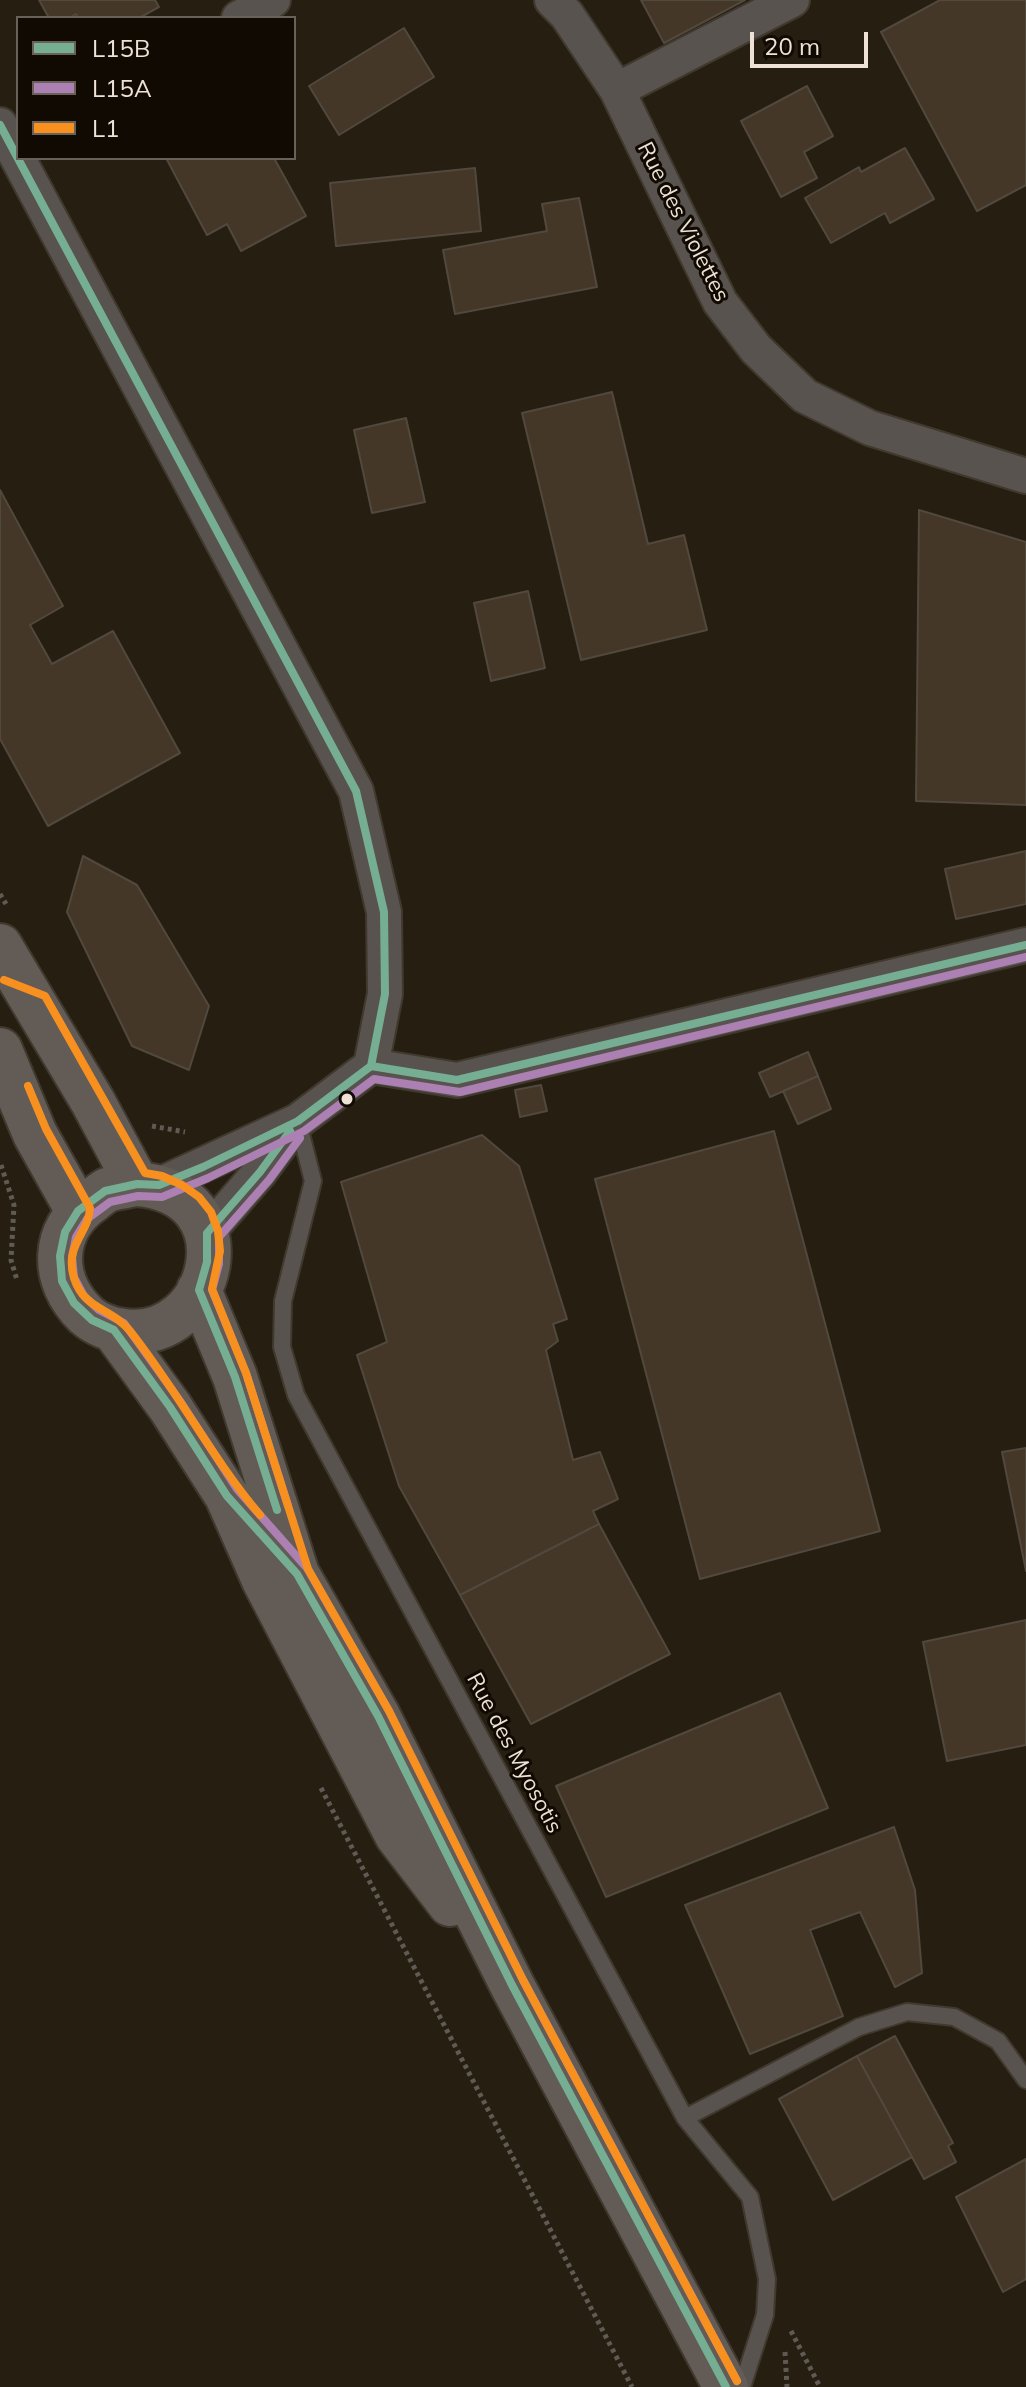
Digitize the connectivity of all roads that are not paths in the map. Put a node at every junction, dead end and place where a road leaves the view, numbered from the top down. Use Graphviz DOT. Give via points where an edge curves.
graph roads {
  1 [pos="273,0"];
  2 [pos="552,0"];
  3 [pos="792,0"];
  4 [pos="243,16"];
  5 [pos="617,90"];
  6 [pos="23,160"];
  7 [pos="1026,476"];
  8 [pos="1026,945"];
  9 [pos="0,946"];
  10 [pos="18,997"];
  11 [pos="0,1050"];
  12 [pos="371,1066"];
  13 [pos="298,1121"];
  14 [pos="148,1184"];
  15 [pos="78,1211"];
  16 [pos="207,1233"];
  17 [pos="199,1290"];
  18 [pos="114,1330"];
  19 [pos="227,1496"];
  20 [pos="297,1574"];
  21 [pos="512,1985"];
  22 [pos="1026,2080"];
  23 [pos="685,2118"];
  24 [pos="726,2387"];
  25 [pos="742,2387"];
  1 -- 4 [label="street"];
  2 -- 5 [label="street, Rue des Violettes"];
  3 -- 5 [label="street"];
  5 -- 7 [label="street, Rue des Violettes" via="720,302 756,349 805,396 870,428"];
  6 -- 12 [label="street" via="356,791 384,912 385,994"];
  8 -- 12 [label="street" via="457,1080"];
  9 -- 10 [label="main road"];
  10 -- 14 [label="main road"];
  11 -- 15 [label="main road" via="35,1134"];
  12 -- 13 [label="street"];
  13 -- 14 [label="street"];
  13 -- 16 [label="street"];
  13 -- 23 [label="lane, Rue des Myosotis" via="313,1181 283,1301 282,1347 296,1395"];
  14 -- 15 [label="main road" via="105,1191"];
  14 -- 16 [label="main road" via="179,1194 196,1210"];
  15 -- 18 [label="main road" via="65,1232 62,1281 92,1320"];
  16 -- 17 [label="main road" via="207,1271"];
  17 -- 18 [label="main road" via="173,1321 144,1331"];
  17 -- 20 [label="main road" via="235,1377"];
  18 -- 19 [label="main road"];
  19 -- 20 [label="lane"];
  19 -- 21 [label="main road" via="264,1580 397,1835"];
  20 -- 21 [label="main road" via="378,1716"];
  21 -- 24 [label="main road"];
  22 -- 23 [label="lane" via="998,2041 954,2017 907,2012 859,2027"];
  23 -- 25 [label="lane, Rue des Myosotis" via="750,2197 767,2279 765,2315"];
}
